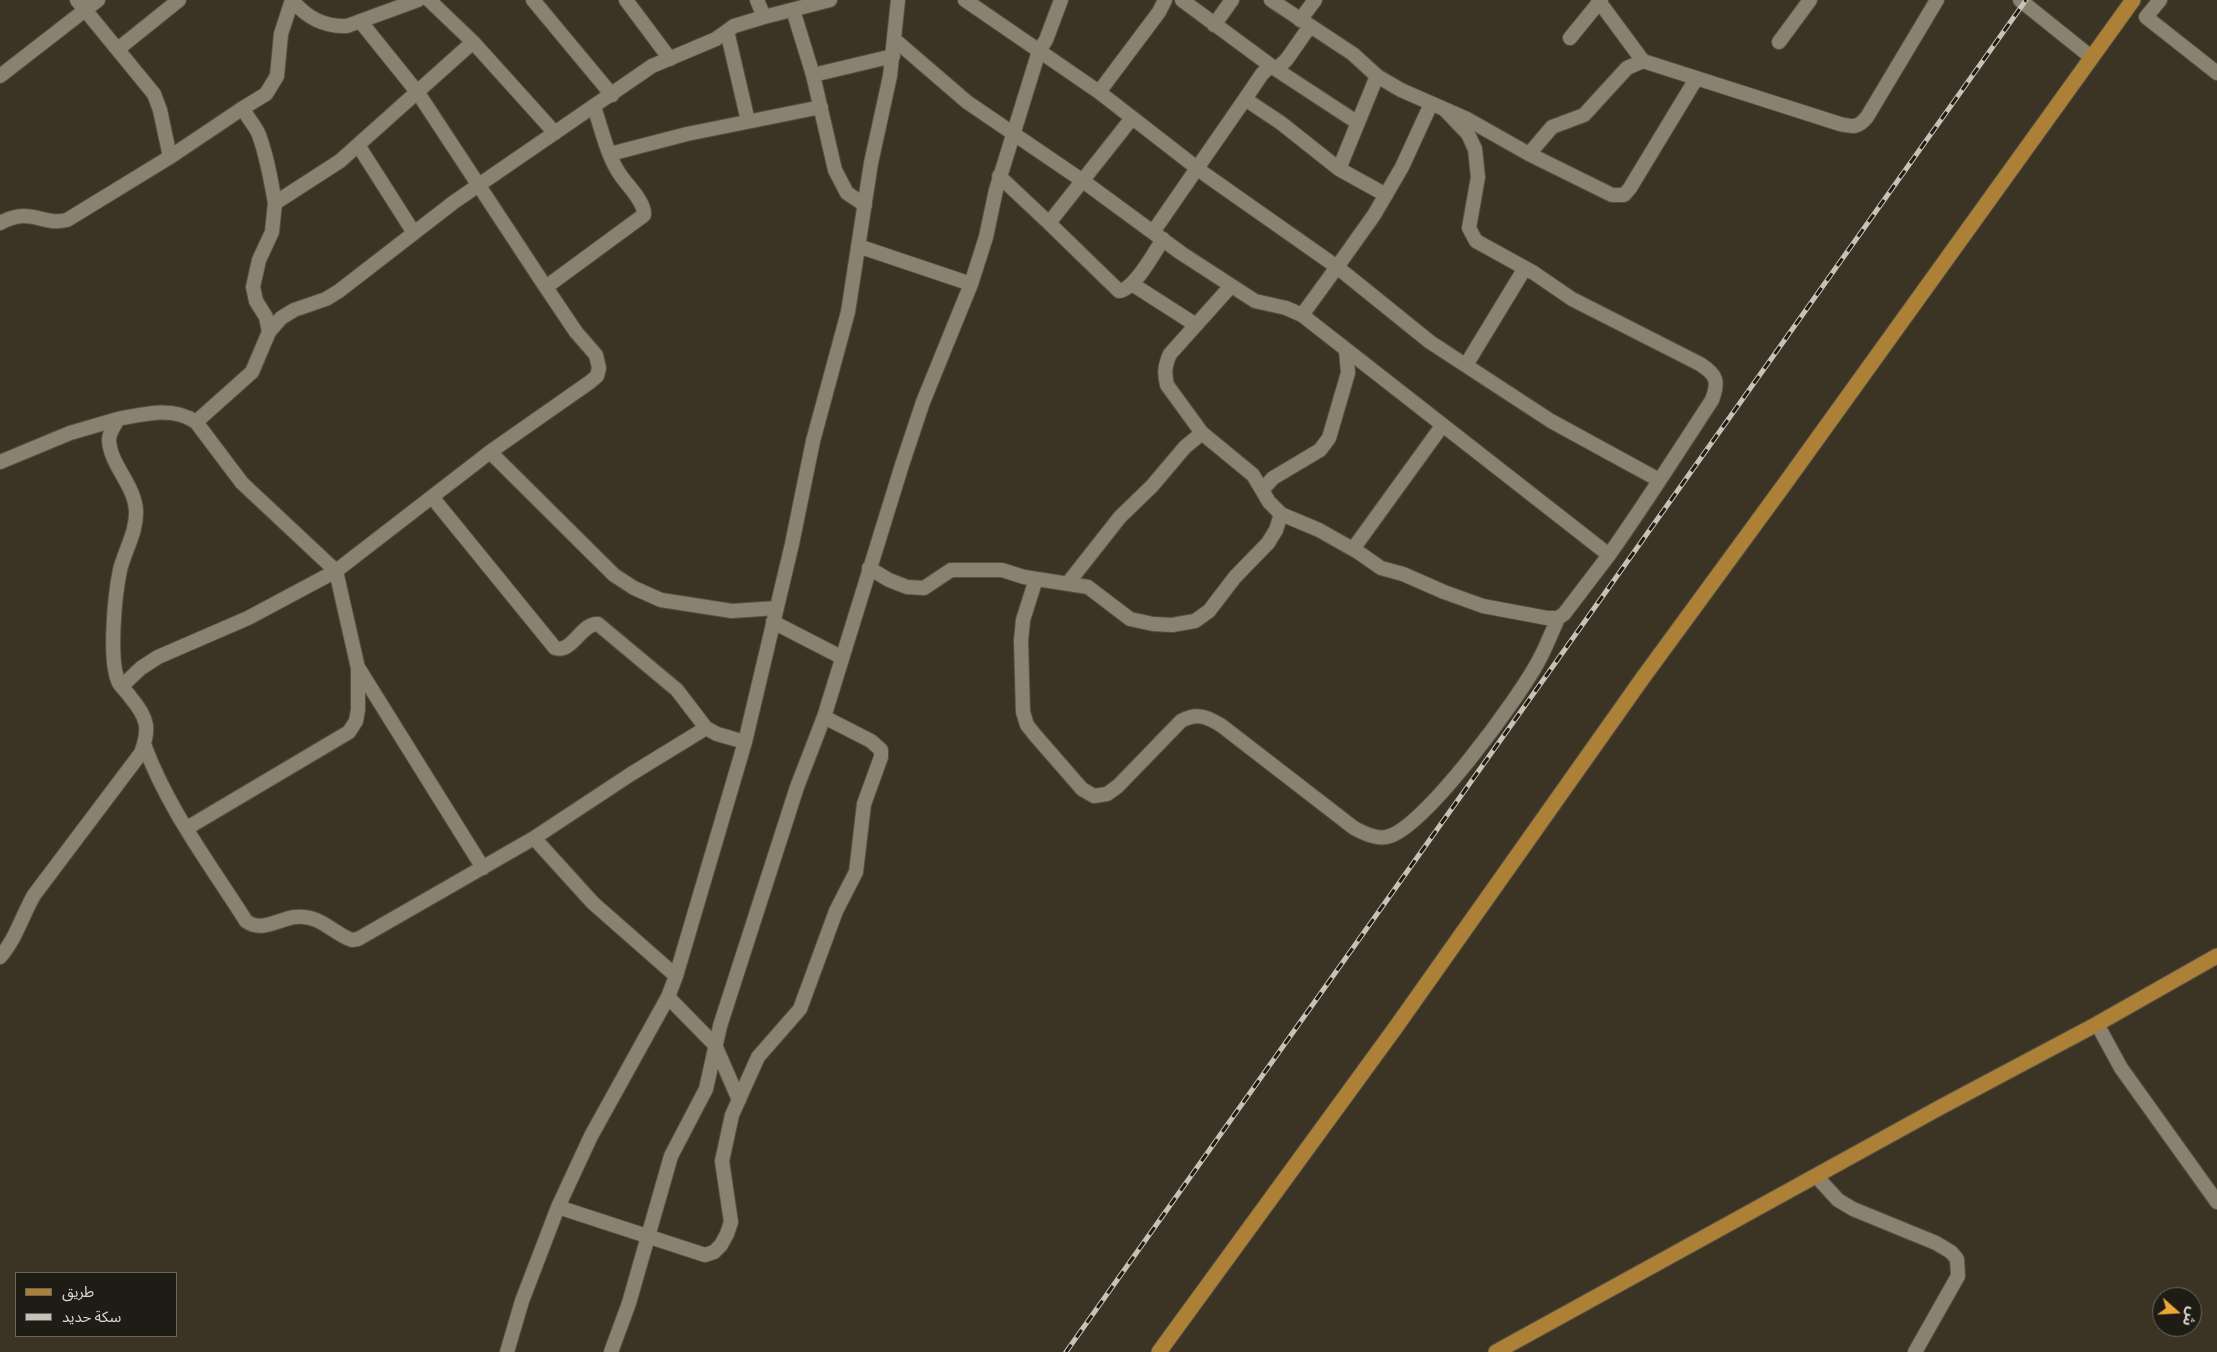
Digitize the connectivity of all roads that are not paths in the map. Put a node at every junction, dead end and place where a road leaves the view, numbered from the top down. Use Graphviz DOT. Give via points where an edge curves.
graph roads {
  1 [pos="98,0"];
  2 [pos="180,0"];
  3 [pos="292,0"];
  4 [pos="418,0"];
  5 [pos="429,0"];
  6 [pos="533,0"];
  7 [pos="626,0"];
  8 [pos="757,0"];
  9 [pos="830,0"];
  10 [pos="898,0"];
  11 [pos="965,0"];
  12 [pos="1061,0"];
  13 [pos="1165,0"];
  14 [pos="1182,0"];
  15 [pos="1232,0"];
  16 [pos="1271,0"];
  17 [pos="1315,0"];
  18 [pos="1810,0"];
  19 [pos="2020,0"];
  20 [pos="2160,0"];
  21 [pos="1599,1"];
  22 [pos="1935,1"];
  23 [pos="2131,3"];
  24 [pos="82,5"];
  25 [pos="793,10"];
  26 [pos="764,17"];
  27 [pos="2146,17"];
  28 [pos="360,21"];
  29 [pos="1305,23"];
  30 [pos="1214,25"];
  31 [pos="727,31"];
  32 [pos="1570,38"];
  33 [pos="895,40"];
  34 [pos="473,42"];
  35 [pos="1779,42"];
  36 [pos="118,49"];
  37 [pos="1039,50"];
  38 [pos="893,56"];
  39 [pos="2092,57"];
  40 [pos="670,59"];
  41 [pos="1643,61"];
  42 [pos="1274,68"];
  43 [pos="2217,72"];
  44 [pos="813,75"];
  45 [pos="0,76"];
  46 [pos="1377,76"];
  47 [pos="1696,79"];
  48 [pos="1099,92"];
  49 [pos="418,93"];
  50 [pos="612,95"];
  51 [pos="1245,99"];
  52 [pos="1431,104"];
  53 [pos="594,107"];
  54 [pos="820,107"];
  55 [pos="243,108"];
  56 [pos="1445,110"];
  57 [pos="1132,118"];
  58 [pos="748,121"];
  59 [pos="1358,123"];
  60 [pos="555,133"];
  61 [pos="1012,133"];
  62 [pos="358,145"];
  63 [pos="610,154"];
  64 [pos="1529,154"];
  65 [pos="170,157"];
  66 [pos="1197,168"];
  67 [pos="1340,169"];
  68 [pos="1000,176"];
  69 [pos="1083,181"];
  70 [pos="479,185"];
  71 [pos="1386,195"];
  72 [pos="275,203"];
  73 [pos="865,205"];
  74 [pos="0,223"];
  75 [pos="1049,223"];
  76 [pos="414,233"];
  77 [pos="1158,236"];
  78 [pos="858,246"];
  79 [pos="1337,267"];
  80 [pos="1525,268"];
  81 [pos="971,284"];
  82 [pos="1132,284"];
  83 [pos="1231,286"];
  84 [pos="546,287"];
  85 [pos="1302,315"];
  86 [pos="1196,325"];
  87 [pos="269,332"];
  88 [pos="1346,350"];
  89 [pos="1466,365"];
  90 [pos="118,419"];
  91 [pos="196,422"];
  92 [pos="1442,426"];
  93 [pos="1202,433"];
  94 [pos="490,452"];
  95 [pos="0,462"];
  96 [pos="1659,480"];
  97 [pos="1262,490"];
  98 [pos="432,497"];
  99 [pos="1281,514"];
  100 [pos="1353,549"];
  101 [pos="1609,555"];
  102 [pos="869,568"];
  103 [pos="336,571"];
  104 [pos="1036,579"];
  105 [pos="1068,583"];
  106 [pos="777,608"];
  107 [pos="1558,618"];
  108 [pos="773,622"];
  109 [pos="841,657"];
  110 [pos="358,668"];
  111 [pos="122,686"];
  112 [pos="824,717"];
  113 [pos="706,728"];
  114 [pos="744,742"];
  115 [pos="144,744"];
  116 [pos="187,828"];
  117 [pos="534,838"];
  118 [pos="483,868"];
  119 [pos="2217,956"];
  120 [pos="0,957"];
  121 [pos="676,976"];
  122 [pos="668,997"];
  123 [pos="2096,1024"];
  124 [pos="715,1045"];
  125 [pos="739,1100"];
  126 [pos="1816,1176"];
  127 [pos="2217,1202"];
  128 [pos="558,1207"];
  129 [pos="648,1236"];
  130 [pos="507,1352"];
  131 [pos="611,1352"];
  132 [pos="1159,1352"];
  133 [pos="1496,1352"];
  134 [pos="1915,1352"];
  1 -- 24 [label="street"];
  2 -- 36 [label="street"];
  3 -- 28 [label="street" via="304,14 335,27"];
  3 -- 55 [label="street" via="281,34 278,76 266,94"];
  4 -- 28 [label="street"];
  5 -- 34 [label="street"];
  6 -- 50 [label="street"];
  7 -- 40 [label="street"];
  8 -- 26 [label="street"];
  9 -- 25 [label="street"];
  10 -- 33 [label="street"];
  11 -- 37 [label="street"];
  12 -- 37 [label="street"];
  13 -- 48 [label="street"];
  14 -- 30 [label="street"];
  15 -- 30 [label="street"];
  16 -- 29 [label="street"];
  17 -- 29 [label="street"];
  18 -- 35 [label="street"];
  19 -- 39 [label="street"];
  20 -- 27 [label="street"];
  21 -- 32 [label="street"];
  21 -- 41 [label="street"];
  22 -- 47 [label="street" via="1861,125 1854,127"];
  23 -- 27 [label="street"];
  23 -- 39 [label="main road"];
  24 -- 36 [label="street"];
  24 -- 45 [label="street"];
  25 -- 26 [label="street"];
  25 -- 44 [label="street"];
  26 -- 31 [label="street"];
  27 -- 43 [label="street"];
  28 -- 49 [label="street"];
  29 -- 42 [label="street" via="1287,59"];
  29 -- 46 [label="street" via="1353,54"];
  30 -- 42 [label="street"];
  31 -- 40 [label="street"];
  31 -- 58 [label="street"];
  33 -- 38 [label="street"];
  33 -- 61 [label="street" via="967,102"];
  34 -- 49 [label="street"];
  34 -- 60 [label="street"];
  36 -- 65 [label="street" via="158,101"];
  37 -- 48 [label="street"];
  37 -- 61 [label="street"];
  38 -- 44 [label="street"];
  38 -- 73 [label="street"];
  39 -- 132 [label="main road" via="1642,679 1391,1035"];
  40 -- 50 [label="street" via="652,66"];
  41 -- 47 [label="street"];
  41 -- 64 [label="street" via="1627,68 1584,115 1552,128"];
  42 -- 51 [label="street" via="1262,74"];
  42 -- 59 [label="street"];
  44 -- 54 [label="street"];
  46 -- 52 [label="street"];
  46 -- 59 [label="street"];
  47 -- 64 [label="street" via="1624,194 1612,194"];
  48 -- 57 [label="street"];
  49 -- 62 [label="street"];
  49 -- 70 [label="street"];
  50 -- 53 [label="street"];
  51 -- 66 [label="street"];
  51 -- 67 [label="street"];
  52 -- 56 [label="street"];
  52 -- 71 [label="street"];
  53 -- 60 [label="street"];
  53 -- 63 [label="street"];
  54 -- 58 [label="street"];
  54 -- 73 [label="street" via="842,186 847,194"];
  55 -- 65 [label="street"];
  55 -- 72 [label="street" via="260,138"];
  56 -- 64 [label="street"];
  56 -- 80 [label="street" via="1468,134 1475,149 1478,176 1471,211 1471,235 1483,246"];
  57 -- 66 [label="street"];
  57 -- 69 [label="street"];
  58 -- 63 [label="street"];
  59 -- 67 [label="street"];
  60 -- 70 [label="street"];
  61 -- 68 [label="street"];
  61 -- 69 [label="street"];
  62 -- 72 [label="street" via="340,161"];
  62 -- 76 [label="street"];
  63 -- 84 [label="street" via="619,174 644,208 644,215"];
  65 -- 74 [label="street" via="67,220 56,223 24,215"];
  66 -- 77 [label="street"];
  66 -- 79 [label="street"];
  67 -- 71 [label="street"];
  68 -- 75 [label="street"];
  68 -- 81 [label="street"];
  69 -- 75 [label="street"];
  69 -- 77 [label="street"];
  70 -- 76 [label="street"];
  70 -- 84 [label="street"];
  71 -- 79 [label="street"];
  72 -- 87 [label="street" via="272,232 259,260 253,287"];
  73 -- 78 [label="street"];
  75 -- 82 [label="street" via="1112,287 1119,291"];
  76 -- 87 [label="street" via="339,291 280,318"];
  77 -- 82 [label="street"];
  77 -- 83 [label="street"];
  78 -- 81 [label="street"];
  78 -- 106 [label="street" via="848,312 813,441"];
  79 -- 85 [label="street"];
  79 -- 89 [label="street" via="1430,342"];
  80 -- 89 [label="street"];
  80 -- 96 [label="street" via="1572,298 1712,372 1716,384 1712,400"];
  81 -- 102 [label="street" via="924,402"];
  82 -- 86 [label="street"];
  83 -- 85 [label="street" via="1255,301"];
  83 -- 86 [label="street"];
  84 -- 94 [label="street" via="596,355 599,368 596,376"];
  85 -- 88 [label="street"];
  86 -- 93 [label="street" via="1170,354 1165,376 1179,403"];
  87 -- 91 [label="street" via="252,372"];
  88 -- 92 [label="street"];
  88 -- 97 [label="street" via="1348,373 1329,438 1320,450 1273,478"];
  89 -- 96 [label="street" via="1551,421"];
  90 -- 91 [label="street" via="177,412"];
  90 -- 95 [label="street" via="70,433"];
  90 -- 111 [label="street" via="109,440 133,496 136,512 121,569 114,616 113,650"];
  91 -- 103 [label="street" via="242,483"];
  92 -- 100 [label="street"];
  92 -- 101 [label="street"];
  93 -- 97 [label="street" via="1253,476"];
  93 -- 105 [label="street" via="1120,517"];
  94 -- 98 [label="street"];
  94 -- 106 [label="street" via="614,575 634,588 660,600 732,611"];
  96 -- 101 [label="street"];
  97 -- 99 [label="street"];
  98 -- 103 [label="street"];
  98 -- 113 [label="street" via="555,648 561,650 590,626 598,624 677,690"];
  99 -- 100 [label="street"];
  99 -- 105 [label="street" via="1268,543 1235,577 1209,611 1195,621 1172,625 1130,619 1088,587"];
  100 -- 107 [label="street" via="1381,568 1484,606"];
  101 -- 107 [label="street"];
  102 -- 104 [label="street" via="907,587 924,588 944,573 958,570 1002,570"];
  102 -- 109 [label="street"];
  103 -- 110 [label="street"];
  103 -- 111 [label="street" via="248,618 158,657"];
  104 -- 105 [label="street"];
  104 -- 107 [label="street" via="1020,641 1023,712 1027,725 1082,789 1094,796 1107,794 1181,721 1199,715 1222,726 1354,828 1372,836 1386,837 1399,833 1450,784 1518,695 1539,660"];
  106 -- 108 [label="street"];
  108 -- 109 [label="street"];
  108 -- 114 [label="street"];
  109 -- 112 [label="street"];
  110 -- 116 [label="street" via="358,710 349,732"];
  110 -- 118 [label="street"];
  111 -- 115 [label="street" via="141,709 146,721"];
  112 -- 124 [label="street" via="797,787"];
  112 -- 125 [label="street" via="871,741 881,750 864,804 858,863 836,911 800,1009 758,1057"];
  113 -- 114 [label="street"];
  113 -- 117 [label="street"];
  114 -- 121 [label="street"];
  115 -- 116 [label="street" via="161,784"];
  115 -- 120 [label="street" via="141,754 34,895 14,939"];
  116 -- 118 [label="street" via="246,921 260,927 295,917 316,919 352,940"];
  117 -- 118 [label="street"];
  117 -- 121 [label="street" via="593,903"];
  119 -- 123 [label="main road"];
  121 -- 122 [label="street"];
  122 -- 124 [label="street"];
  122 -- 128 [label="street" via="591,1136"];
  123 -- 126 [label="main road"];
  123 -- 127 [label="street" via="2121,1068"];
  124 -- 125 [label="street"];
  124 -- 129 [label="street" via="706,1089 671,1156"];
  125 -- 129 [label="street" via="732,1115 722,1161 730,1222 728,1234 721,1245 705,1255"];
  126 -- 133 [label="main road"];
  126 -- 134 [label="street" via="1838,1200 1852,1209 1936,1243 1952,1252 1956,1259 1956,1283"];
  128 -- 129 [label="street"];
  128 -- 130 [label="street" via="522,1301"];
  129 -- 131 [label="street"];
}
